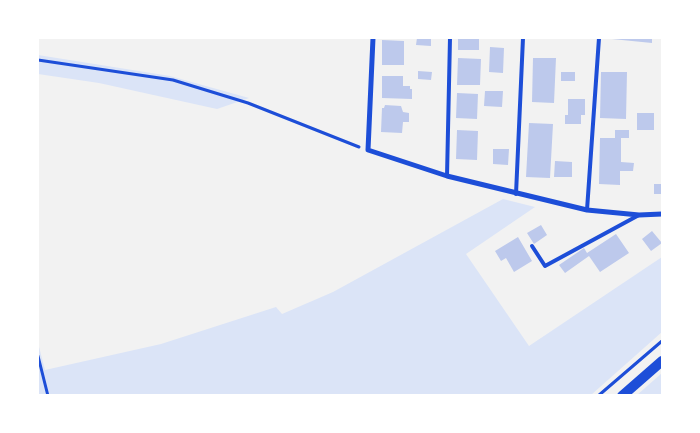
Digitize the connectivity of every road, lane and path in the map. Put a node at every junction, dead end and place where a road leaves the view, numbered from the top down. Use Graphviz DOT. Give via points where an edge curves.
graph roads {
  1 [pos="373,38"];
  2 [pos="450,38"];
  3 [pos="524,38"];
  4 [pos="599,38"];
  5 [pos="38,60"];
  6 [pos="368,150"];
  7 [pos="447,176"];
  8 [pos="516,194"];
  9 [pos="587,210"];
  10 [pos="662,214"];
  11 [pos="638,215"];
  12 [pos="532,246"];
  13 [pos="662,341"];
  14 [pos="38,356"];
  15 [pos="662,361"];
  16 [pos="48,396"];
  17 [pos="598,396"];
  18 [pos="622,396"];
  1 -- 6 [label="street"];
  2 -- 7 [label="lane"];
  3 -- 8 [label="lane"];
  4 -- 9 [label="lane"];
  5 -- 6 [label="path" via="173,80 248,103"];
  6 -- 7 [label="street"];
  7 -- 8 [label="street"];
  8 -- 9 [label="street"];
  9 -- 11 [label="street"];
  10 -- 11 [label="street"];
  11 -- 12 [label="lane" via="545,266"];
  13 -- 17 [label="path"];
  14 -- 16 [label="path"];
  15 -- 18 [label="main road"];
}
